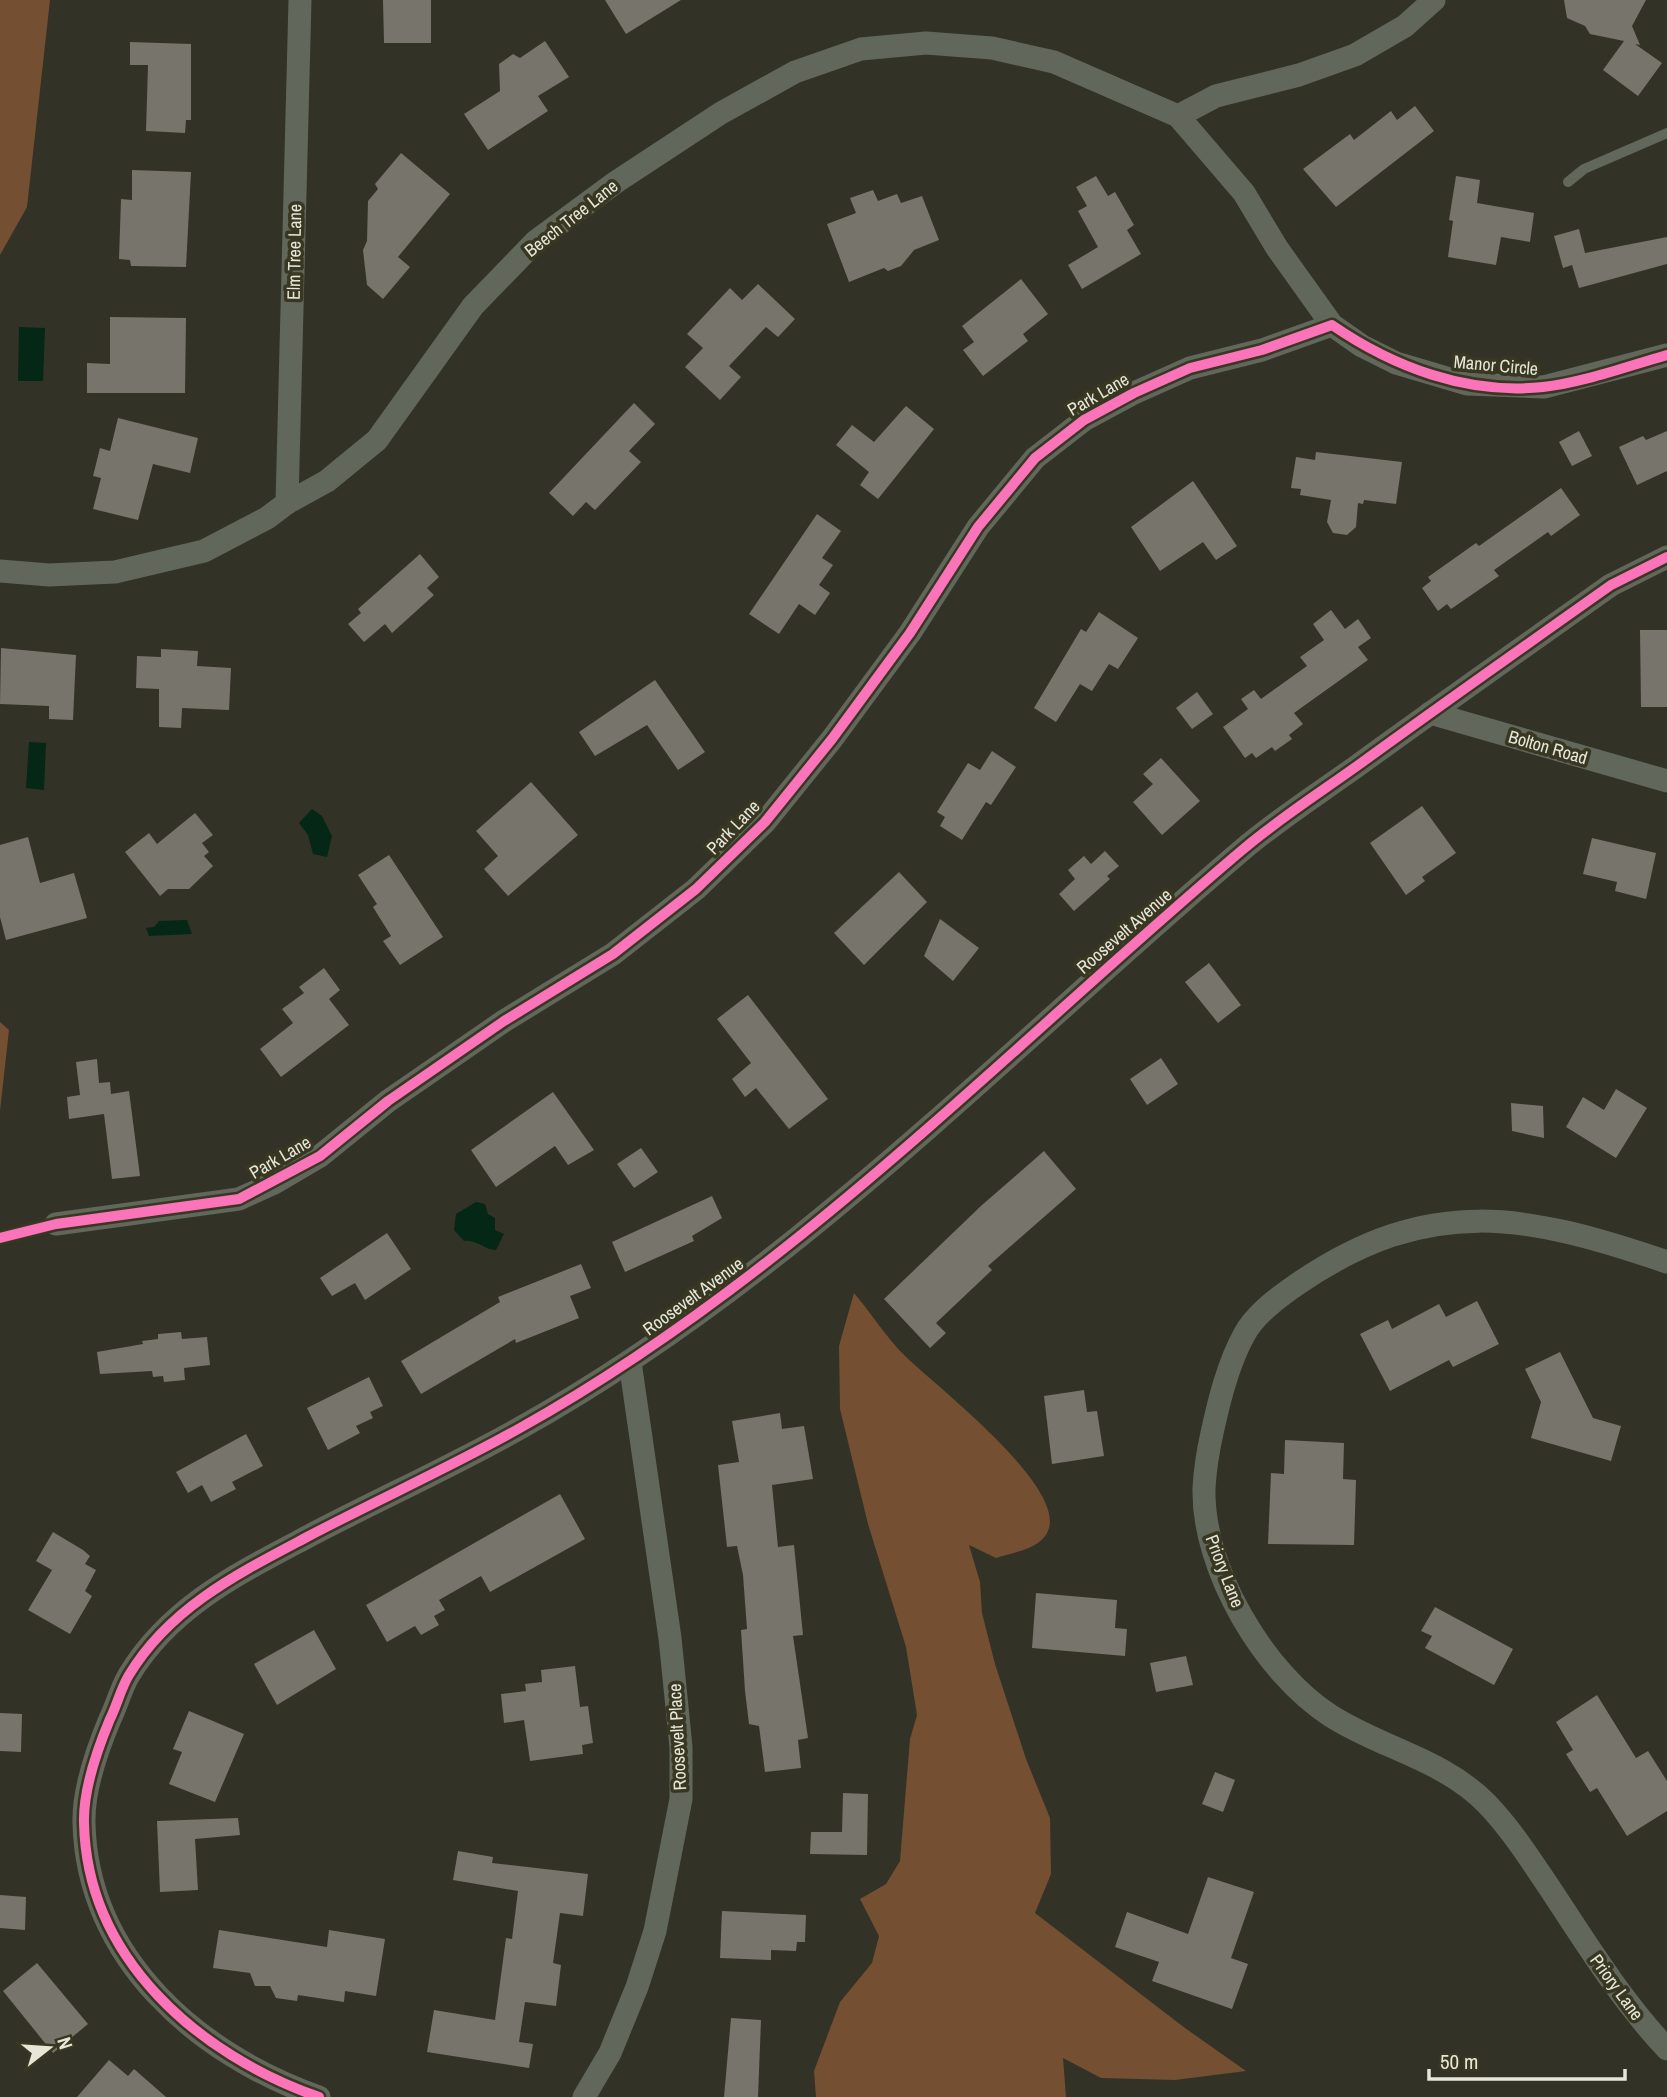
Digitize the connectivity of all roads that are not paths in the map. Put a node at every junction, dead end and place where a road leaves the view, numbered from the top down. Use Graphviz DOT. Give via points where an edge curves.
graph roads {
  1 [pos="300,0"];
  2 [pos="1434,0"];
  3 [pos="1178,116"];
  4 [pos="1667,133"];
  5 [pos="1568,182"];
  6 [pos="1332,325"];
  7 [pos="1667,355"];
  8 [pos="287,503"];
  9 [pos="1667,557"];
  10 [pos="0,571"];
  11 [pos="1430,713"];
  12 [pos="1667,781"];
  13 [pos="56,1224"];
  14 [pos="1667,1262"];
  15 [pos="630,1362"];
  16 [pos="1667,2049"];
  17 [pos="319,2097"];
  18 [pos="584,2097"];
  1 -- 8 [label="street, Elm Tree Lane"];
  2 -- 3 [label="street" via="1405,26 1355,55 1216,96"];
  3 -- 6 [label="street, Manor Circle" via="1244,193"];
  3 -- 8 [label="street, Beech Tree Lane" via="1054,62 992,48 926,43 861,49 794,72 686,136 536,241 473,306 377,440 327,481"];
  4 -- 5 [label="lane" via="1584,169"];
  6 -- 7 [label="street, Manor Circle" via="1396,363 1467,384 1544,387"];
  6 -- 13 [label="street, Park Lane" via="1262,350 1190,368 1134,393 1084,420 1035,458 978,527 910,634 765,822 696,889 614,954 504,1021 388,1101 320,1156 274,1183 239,1199"];
  8 -- 10 [label="street, Beech Tree Lane" via="204,551 179,557 115,572 49,575"];
  9 -- 11 [label="street, Roosevelt Avenue" via="1611,585"];
  11 -- 12 [label="street, Bolton Road"];
  11 -- 15 [label="street, Roosevelt Avenue" via="1246,846 786,1250"];
  14 -- 16 [label="street, Priory Lane" via="1595,1238 1502,1220 1421,1227 1365,1245 1284,1294 1244,1333 1216,1417 1204,1489 1214,1553 1244,1621 1269,1658 1331,1716 1446,1770 1473,1790 1529,1858 1627,2003"];
  15 -- 17 [label="street, Roosevelt Avenue" via="518,1429 226,1581 174,1618 129,1676 102,1738 84,1820 93,1885 114,1940 149,1990 209,2039 287,2086"];
  15 -- 18 [label="street, Roosevelt Place" via="670,1638 681,1799 655,1931 641,1976 610,2053"];
}
